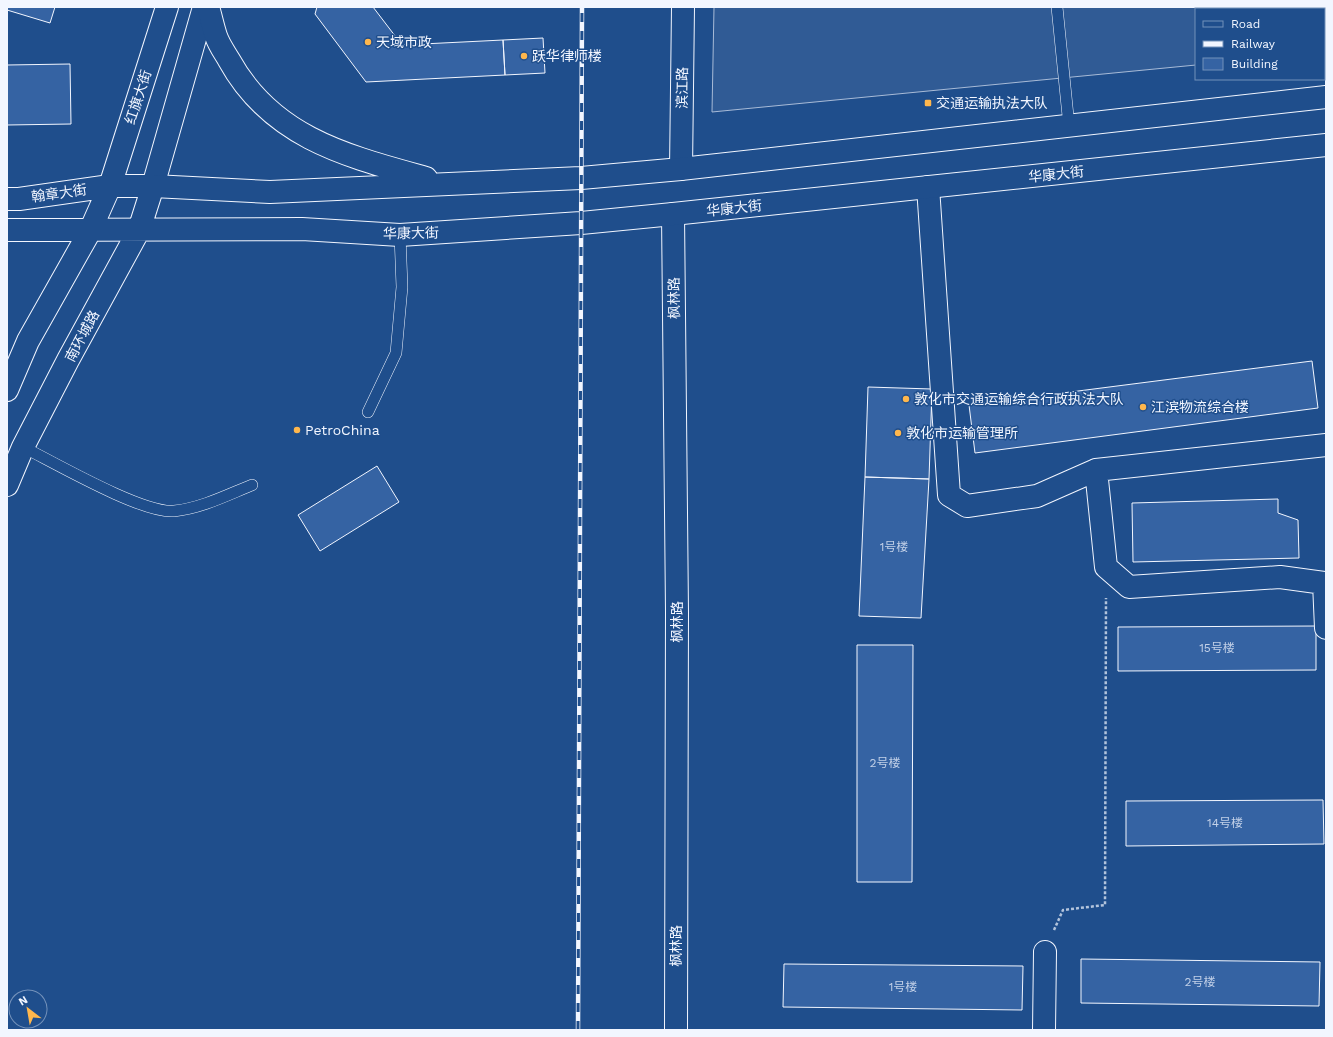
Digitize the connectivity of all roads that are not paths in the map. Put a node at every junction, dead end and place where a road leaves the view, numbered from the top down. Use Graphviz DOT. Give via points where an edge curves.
graph roads {
  1 [pos="167,7"];
  2 [pos="204,7"];
  3 [pos="208,7"];
  4 [pos="683,7"];
  5 [pos="1057,7"];
  6 [pos="1326,97"];
  7 [pos="1069,126"];
  8 [pos="1326,145"];
  9 [pos="681,169"];
  10 [pos="444,184"];
  11 [pos="110,186"];
  12 [pos="153,186"];
  13 [pos="928,187"];
  14 [pos="7,199"];
  15 [pos="673,214"];
  16 [pos="7,230"];
  17 [pos="139,230"];
  18 [pos="90,231"];
  19 [pos="400,235"];
  20 [pos="7,390"];
  21 [pos="368,412"];
  22 [pos="1326,445"];
  23 [pos="23,447"];
  24 [pos="1096,470"];
  25 [pos="7,485"];
  26 [pos="252,485"];
  27 [pos="1326,628"];
  28 [pos="1045,952"];
  29 [pos="676,1030"];
  30 [pos="1044,1030"];
  1 -- 11 [label="main road, 红旗大街"];
  2 -- 12 [label="main road"];
  3 -- 10 [label="main road" via="217,37 240,80 275,117 321,145"];
  4 -- 9 [label="main road, 滨江路"];
  5 -- 7 [label="lane"];
  6 -- 7 [label="main road"];
  7 -- 9 [label="main road"];
  8 -- 13 [label="main road, 华康大街"];
  9 -- 10 [label="main road" via="581,178"];
  10 -- 12 [label="main road" via="270,192"];
  11 -- 12 [label="main road, 翰章大街"];
  11 -- 14 [label="main road, 翰章大街"];
  11 -- 18 [label="main road"];
  12 -- 17 [label="main road, 南环城路"];
  13 -- 15 [label="main road, 华康大街"];
  13 -- 24 [label="main road" via="948,495 967,506 1037,496"];
  15 -- 19 [label="main road, 华康大街"];
  15 -- 29 [label="main road, 枫林路" via="677,604"];
  16 -- 18 [label="main road"];
  17 -- 18 [label="main road, 华康大街"];
  17 -- 19 [label="main road, 华康大街" via="302,229"];
  17 -- 23 [label="main road, 南环城路"];
  18 -- 20 [label="main road" via="28,341"];
  19 -- 21 [label="lane" via="402,287 396,353"];
  22 -- 24 [label="main road"];
  23 -- 25 [label="main road, 南环城路"];
  23 -- 26 [label="lane" via="154,509 173,511 202,506"];
  24 -- 27 [label="main road" via="1106,567 1129,588 1280,577 1324,583"];
  28 -- 30 [label="main road"];
}
